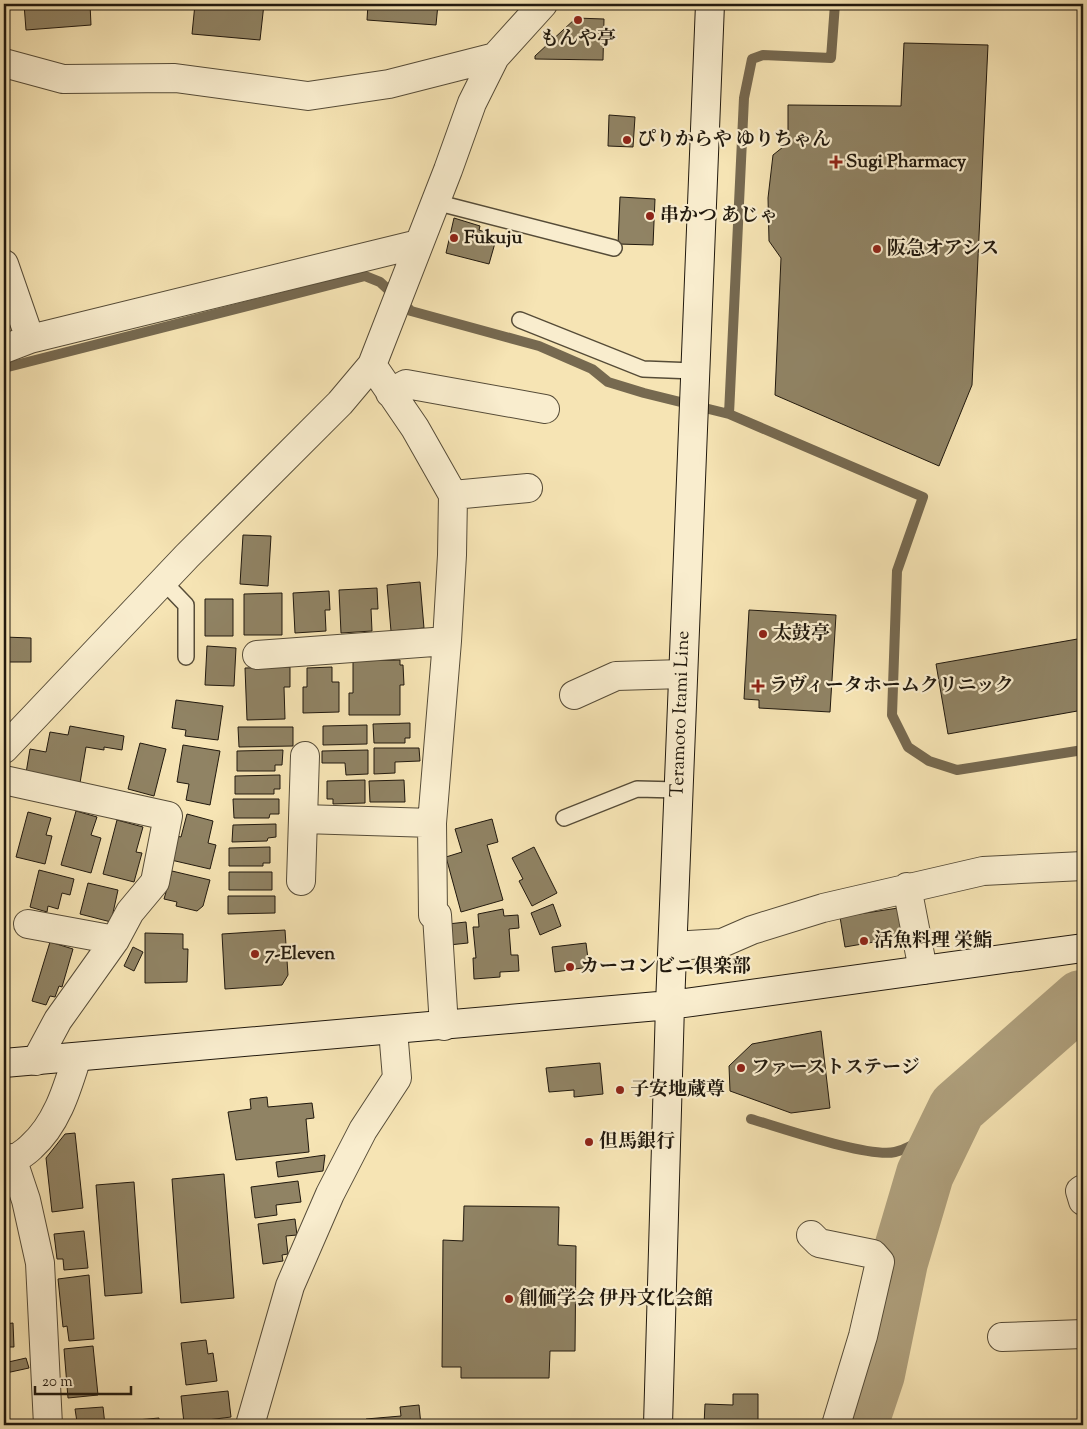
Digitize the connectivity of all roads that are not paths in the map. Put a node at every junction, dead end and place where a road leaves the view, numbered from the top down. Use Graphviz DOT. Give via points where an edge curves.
graph roads {
  1 [pos="543,4"];
  2 [pos="710,4"];
  3 [pos="495,57"];
  4 [pos="4,63"];
  5 [pos="435,202"];
  6 [pos="418,244"];
  7 [pos="614,248"];
  8 [pos="4,264"];
  9 [pos="520,320"];
  10 [pos="30,340"];
  11 [pos="4,349"];
  12 [pos="372,365"];
  13 [pos="694,371"];
  14 [pos="390,393"];
  15 [pos="545,409"];
  16 [pos="528,488"];
  17 [pos="453,495"];
  18 [pos="163,581"];
  19 [pos="447,642"];
  20 [pos="257,655"];
  21 [pos="186,657"];
  22 [pos="683,674"];
  23 [pos="574,695"];
  24 [pos="4,750"];
  25 [pos="305,756"];
  26 [pos="4,780"];
  27 [pos="678,790"];
  28 [pos="564,818"];
  29 [pos="303,819"];
  30 [pos="432,823"];
  31 [pos="1083,866"];
  32 [pos="301,880"];
  33 [pos="907,887"];
  34 [pos="28,924"];
  35 [pos="115,940"];
  36 [pos="673,946"];
  37 [pos="1083,948"];
  38 [pos="923,970"];
  39 [pos="670,1005"];
  40 [pos="444,1026"];
  41 [pos="392,1030"];
  42 [pos="76,1057"];
  43 [pos="36,1061"];
  44 [pos="4,1063"];
  45 [pos="8,1164"];
  46 [pos="1083,1189"];
  47 [pos="1083,1201"];
  48 [pos="828,1237"];
  49 [pos="1083,1334"];
  50 [pos="1002,1337"];
  51 [pos="48,1425"];
  52 [pos="250,1425"];
  53 [pos="658,1425"];
  54 [pos="836,1425"];
  1 -- 3 [label="street"];
  2 -- 13 [label="street, Teramoto Itami Line"];
  3 -- 4 [label="street" via="389,84 308,96 175,78 63,79"];
  3 -- 5 [label="street" via="472,102"];
  5 -- 6 [label="street"];
  5 -- 7 [label="lane"];
  6 -- 10 [label="street"];
  6 -- 12 [label="street"];
  8 -- 10 [label="street"];
  9 -- 13 [label="lane" via="643,370"];
  10 -- 11 [label="street"];
  12 -- 14 [label="street"];
  12 -- 18 [label="street" via="340,403"];
  13 -- 22 [label="street, Teramoto Itami Line"];
  14 -- 15 [label="street" via="406,384"];
  14 -- 17 [label="street" via="415,428"];
  16 -- 17 [label="street"];
  17 -- 19 [label="street"];
  18 -- 21 [label="lane" via="186,605"];
  18 -- 24 [label="street"];
  19 -- 20 [label="street"];
  19 -- 30 [label="street"];
  22 -- 23 [label="street" via="616,676"];
  22 -- 27 [label="street, Teramoto Itami Line"];
  25 -- 29 [label="street"];
  26 -- 35 [label="street" via="168,816 155,882 130,912"];
  27 -- 28 [label="lane" via="637,789"];
  27 -- 36 [label="street, Teramoto Itami Line"];
  29 -- 30 [label="street"];
  29 -- 32 [label="street"];
  30 -- 40 [label="street" via="433,915 437,914"];
  31 -- 33 [label="street" via="984,871"];
  33 -- 36 [label="street" via="822,908 722,943"];
  33 -- 38 [label="street"];
  34 -- 35 [label="street"];
  35 -- 43 [label="street" via="58,1020"];
  36 -- 39 [label="street, Teramoto Itami Line"];
  37 -- 38 [label="street"];
  38 -- 39 [label="street"];
  39 -- 40 [label="street"];
  39 -- 53 [label="street, Teramoto Itami Line"];
  40 -- 41 [label="street"];
  41 -- 42 [label="street"];
  41 -- 52 [label="street" via="397,1078 330,1194 290,1286"];
  42 -- 43 [label="street"];
  42 -- 45 [label="street" via="56,1116 31,1147"];
  43 -- 44 [label="street"];
  45 -- 51 [label="street" via="26,1200 40,1263"];
  46 -- 47 [label="street" via="1080,1191"];
  48 -- 54 [label="street" via="873,1254 880,1262 863,1336 842,1370"];
  49 -- 50 [label="street"];
}
